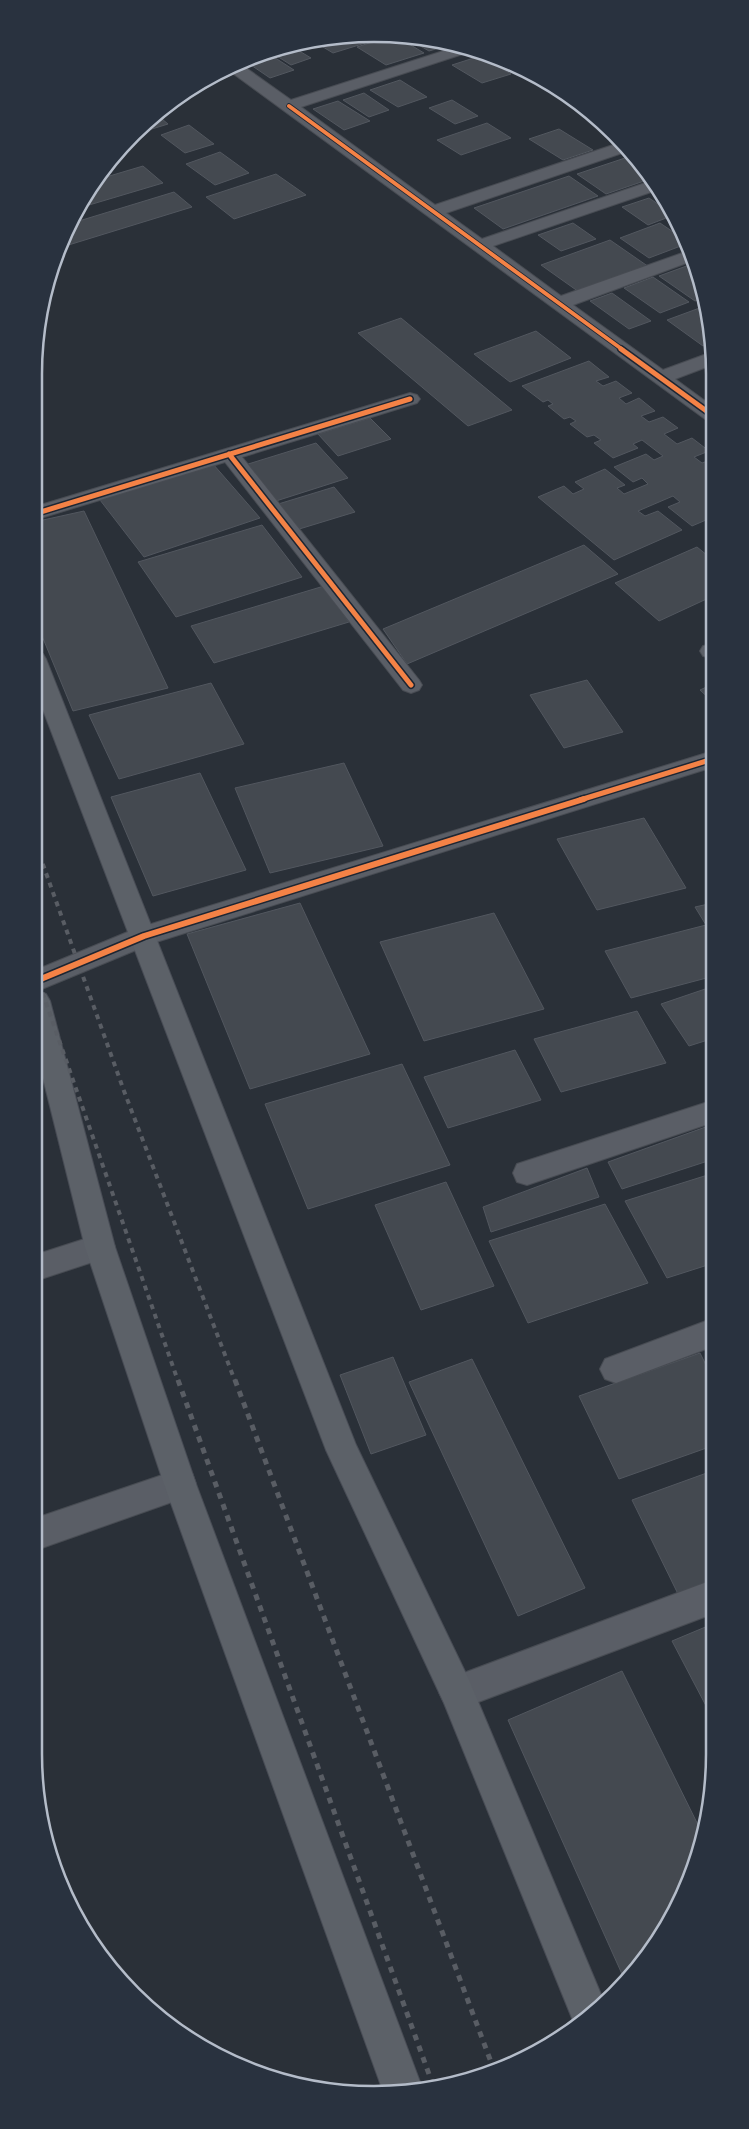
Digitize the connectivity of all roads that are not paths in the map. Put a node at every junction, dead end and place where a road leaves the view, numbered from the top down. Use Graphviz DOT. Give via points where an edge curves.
graph roads {
  1 [pos="455,53"];
  2 [pos="240,71"];
  3 [pos="290,106"];
  4 [pos="617,149"];
  5 [pos="649,187"];
  6 [pos="434,211"];
  7 [pos="480,245"];
  8 [pos="685,258"];
  9 [pos="560,303"];
  10 [pos="706,360"];
  11 [pos="661,378"];
  12 [pos="410,399"];
  13 [pos="706,411"];
  14 [pos="229,454"];
  15 [pos="42,512"];
  16 [pos="42,677"];
  17 [pos="410,685"];
  18 [pos="706,761"];
  19 [pos="144,936"];
  20 [pos="42,978"];
  21 [pos="42,1021"];
  22 [pos="706,1113"];
  23 [pos="527,1173"];
  24 [pos="100,1247"];
  25 [pos="42,1265"];
  26 [pos="706,1335"];
  27 [pos="616,1369"];
  28 [pos="180,1484"];
  29 [pos="42,1532"];
  30 [pos="706,1599"];
  31 [pos="457,1692"];
  32 [pos="588,2008"];
  33 [pos="401,2086"];
  1 -- 3 [label="street"];
  2 -- 3 [label="street"];
  3 -- 6 [label="street"];
  4 -- 6 [label="street"];
  5 -- 7 [label="street"];
  6 -- 7 [label="street"];
  7 -- 9 [label="street"];
  8 -- 9 [label="street"];
  9 -- 11 [label="street"];
  10 -- 11 [label="street"];
  11 -- 13 [label="street"];
  12 -- 14 [label="street"];
  14 -- 15 [label="street"];
  14 -- 17 [label="street"];
  16 -- 19 [label="main road"];
  18 -- 19 [label="street"];
  19 -- 20 [label="street"];
  19 -- 31 [label="main road" via="342,1450"];
  21 -- 24 [label="main road"];
  22 -- 23 [label="street"];
  24 -- 25 [label="street"];
  24 -- 28 [label="main road"];
  26 -- 27 [label="street"];
  28 -- 29 [label="street"];
  28 -- 33 [label="main road"];
  30 -- 31 [label="street"];
  31 -- 32 [label="main road"];
}
